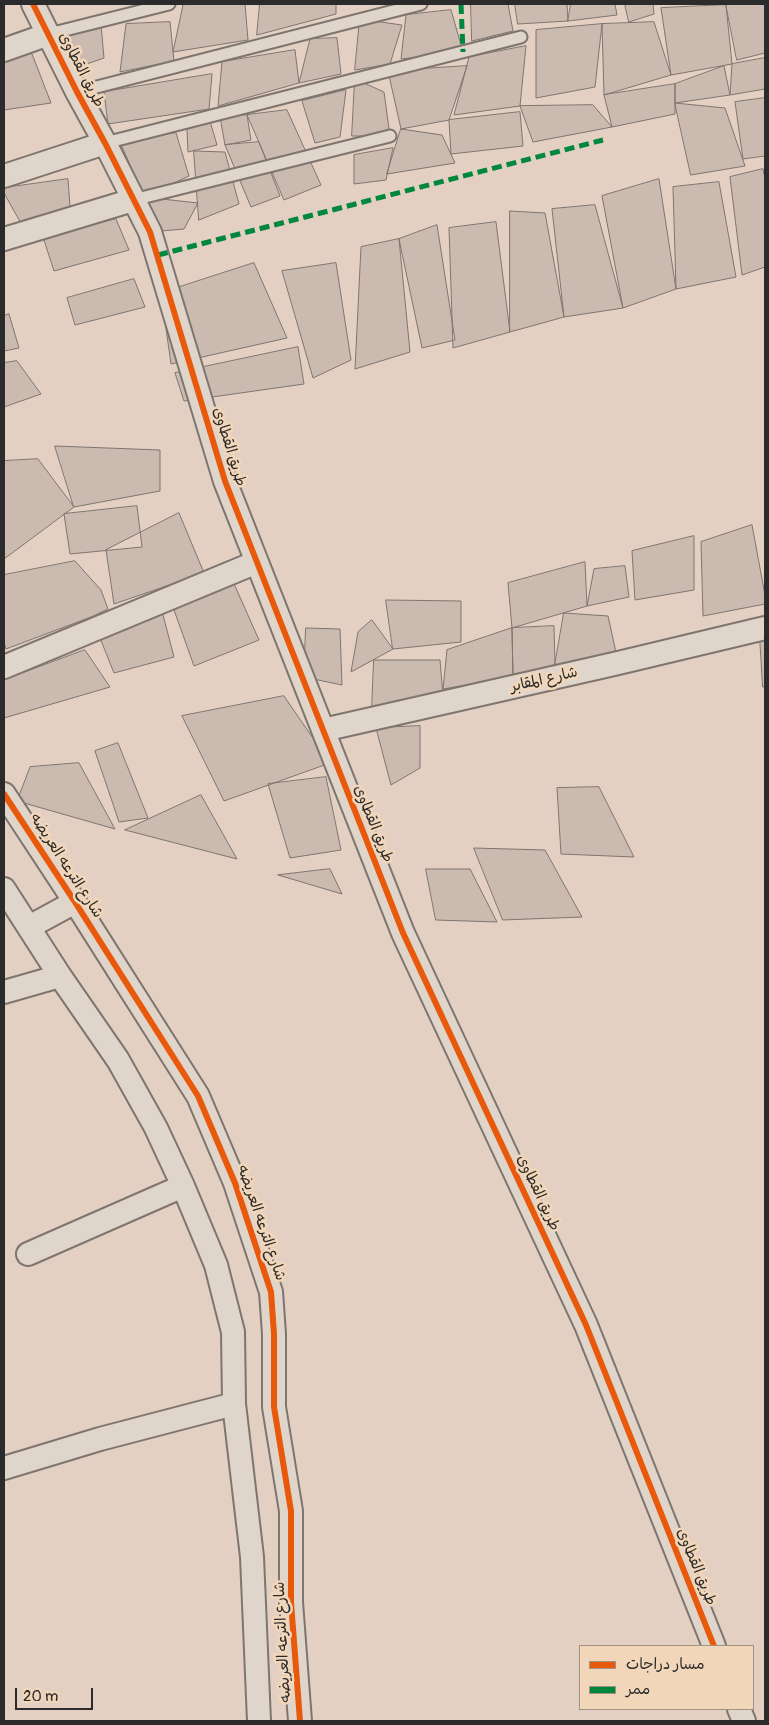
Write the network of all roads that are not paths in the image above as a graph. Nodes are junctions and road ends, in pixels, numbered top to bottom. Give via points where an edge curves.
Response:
1 (34, 4) edge
2 (169, 4) edge
3 (421, 4) edge
4 (48, 34) junction
5 (521, 37) dead end
6 (4, 50) edge
7 (77, 92) junction
8 (390, 136) dead end
9 (105, 143) junction
10 (4, 176) edge
11 (133, 200) junction
12 (4, 239) edge
13 (257, 562) junction
14 (765, 628) edge
15 (4, 667) edge
16 (323, 730) junction
17 (4, 794) edge
18 (4, 889) edge
19 (75, 902) junction
20 (29, 927) junction
21 (60, 976) junction
22 (4, 992) edge
23 (183, 1186) junction
24 (28, 1254) dead end
25 (234, 1404) junction
26 (4, 1468) edge
27 (714, 1645) edge
28 (259, 1721) edge
29 (300, 1721) edge

1 - 4 street, طريق القطاوى
2 - 4 lane
3 - 7 lane
4 - 6 street
4 - 7 street, طريق القطاوى
5 - 9 lane
7 - 9 street, طريق القطاوى
8 - 11 lane
9 - 10 street
9 - 11 street, طريق القطاوى
11 - 12 street
11 - 13 street, طريق القطاوى via 158,255 225,481
13 - 15 street
13 - 16 street, طريق القطاوى
14 - 16 street, شارع المقابر
16 - 27 street, طريق القطاوى via 403,933 586,1325
17 - 19 street, شارع الترعه العريضه
18 - 20 street, شارع الترعه العريضه
19 - 20 street
19 - 29 street, شارع الترعه العريضه via 198,1096 235,1184 271,1292 274,1406 291,1511 291,1602
20 - 21 street, شارع الترعه العريضه
21 - 22 street
21 - 23 street, شارع الترعه العريضه via 118,1060 156,1128
23 - 24 street
23 - 25 street, شارع الترعه العريضه via 216,1265 233,1332
25 - 26 street
25 - 28 street, شارع الترعه العريضه via 252,1557

